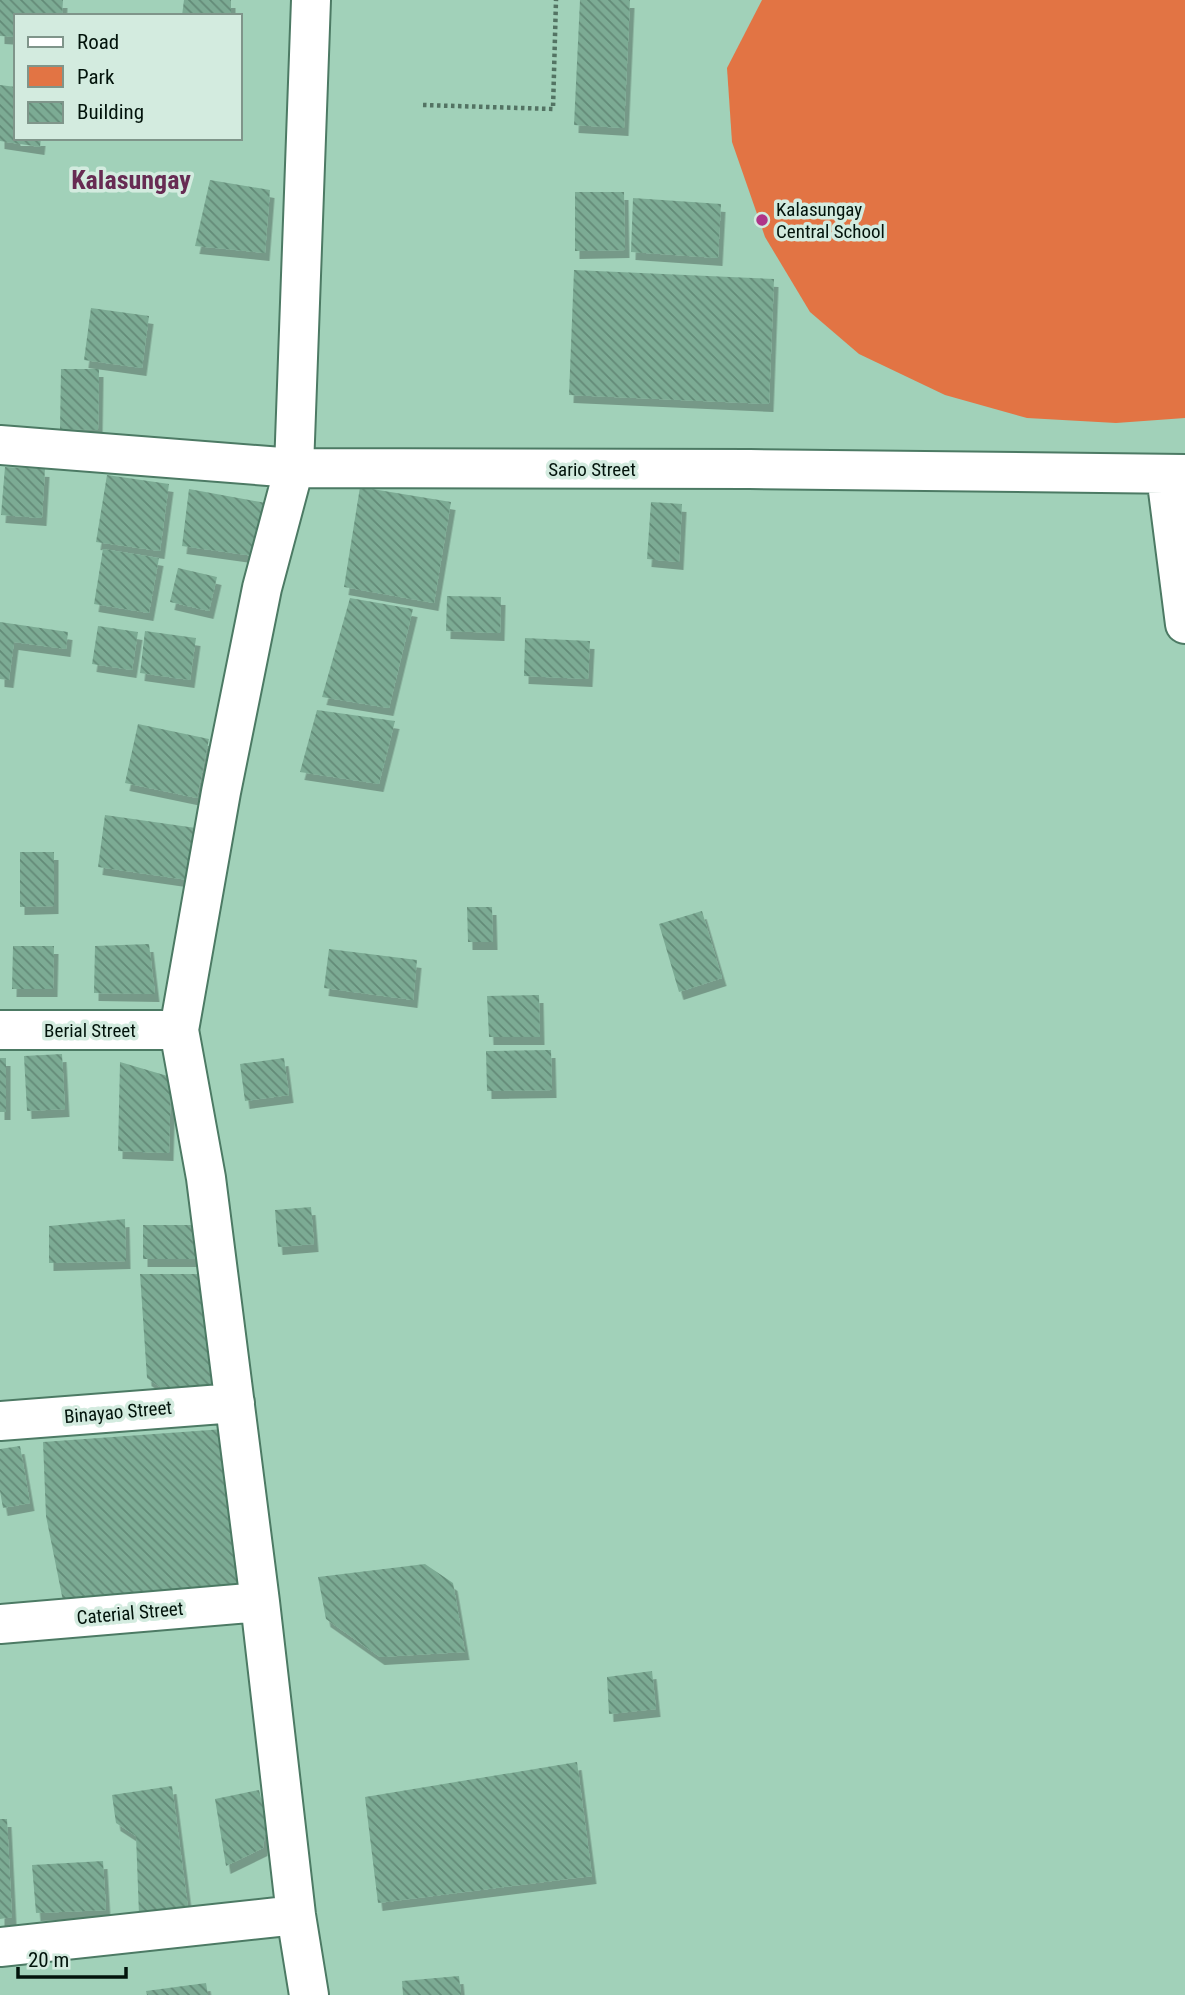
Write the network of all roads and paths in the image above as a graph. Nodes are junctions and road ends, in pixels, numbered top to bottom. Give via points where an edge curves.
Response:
1 (311, 0) edge
2 (556, 0) edge
3 (423, 105) dead end
4 (0, 445) edge
5 (294, 468) junction
6 (1176, 475) edge
7 (1185, 624) edge
8 (0, 1030) edge
9 (179, 1030) junction
10 (235, 1403) junction
11 (0, 1421) edge
12 (260, 1602) junction
13 (0, 1624) edge
14 (296, 1915) junction
15 (0, 1948) edge
16 (309, 1995) edge

1 - 5 street
2 - 3 path via 554,109
4 - 5 street, Sario Street
5 - 6 street, Sario Street
5 - 9 street via 259,600
6 - 7 street
8 - 9 street, Berial Street
9 - 10 street via 206,1178
10 - 11 street, Binayao Street
10 - 12 street
12 - 13 street, Caterial Street
12 - 14 street
14 - 15 street
14 - 16 street

